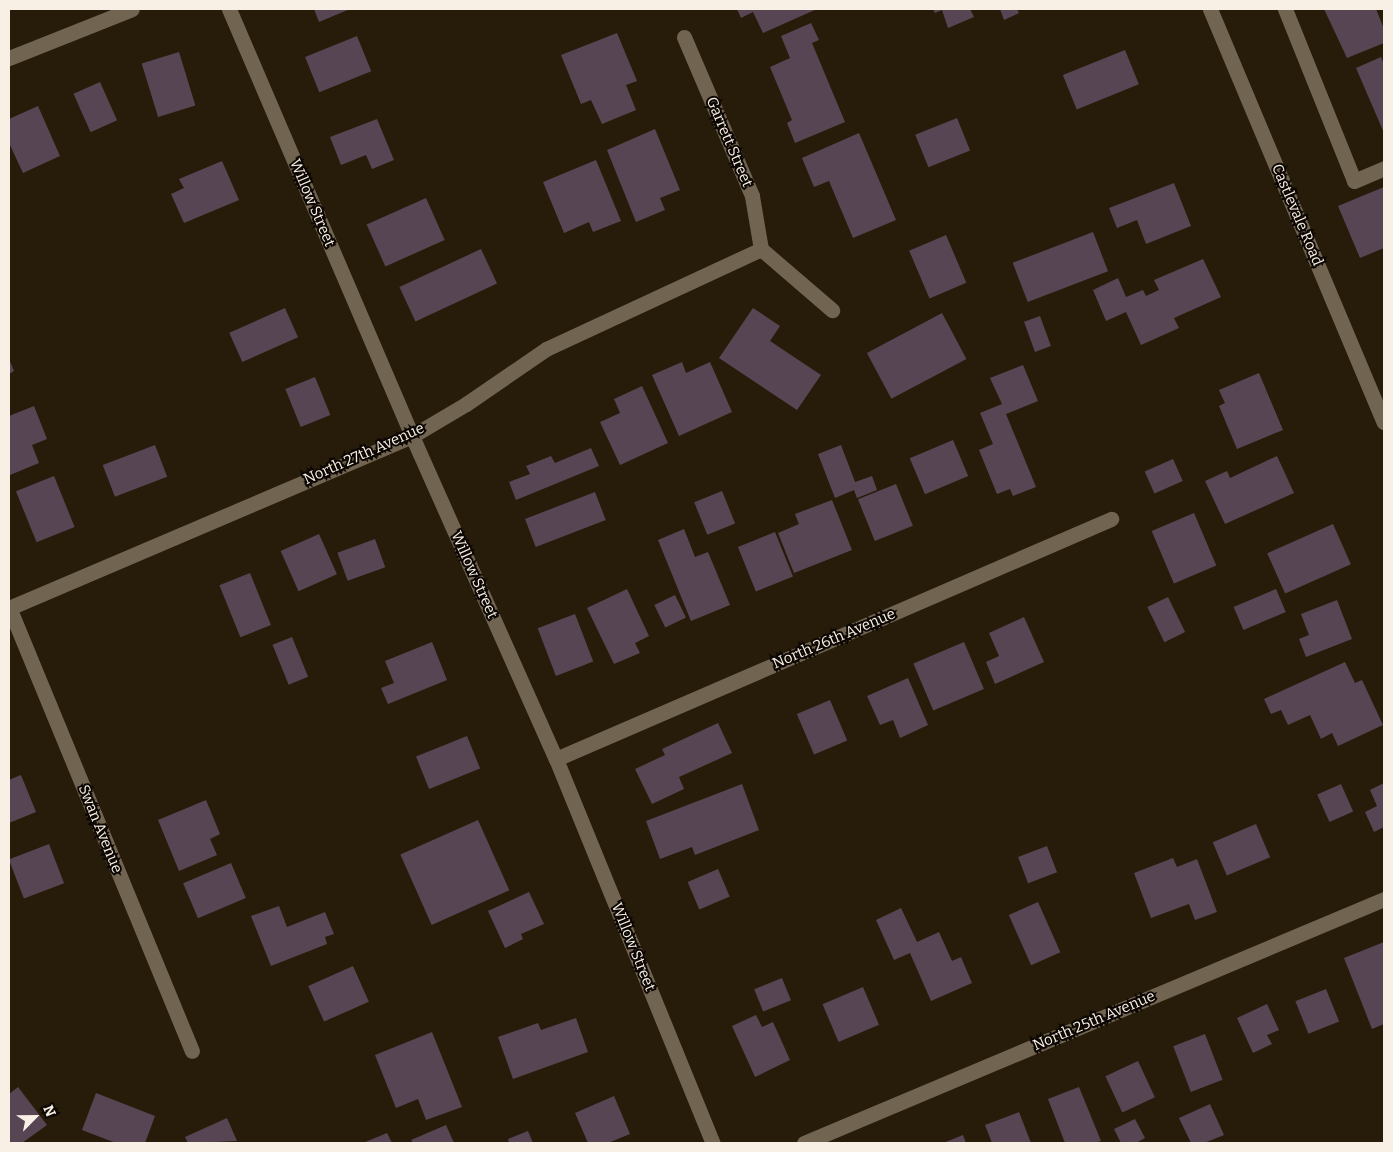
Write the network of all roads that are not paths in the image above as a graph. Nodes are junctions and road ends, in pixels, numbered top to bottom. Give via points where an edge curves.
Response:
1 (132, 9) edge
2 (229, 9) edge
3 (1210, 9) edge
4 (1285, 9) edge
5 (684, 38) dead end
6 (9, 58) edge
7 (1384, 168) edge
8 (761, 250) junction
9 (832, 310) dead end
10 (1381, 405) edge
11 (1384, 422) edge
12 (412, 436) junction
13 (1111, 519) dead end
14 (9, 607) edge
15 (556, 759) junction
16 (1384, 899) edge
17 (192, 1050) dead end
18 (713, 1143) edge
19 (804, 1143) edge

1 - 6 street
2 - 12 street, Willow Street
3 - 10 street, Castlevale Road
4 - 7 street via 1354,181
5 - 8 street, Garrett Street via 752,196
8 - 9 street
8 - 12 street, North 27th Avenue via 546,349 466,404
10 - 11 street, Castlevale Road
12 - 14 street, North 27th Avenue
12 - 15 street, Willow Street
13 - 15 street, North 26th Avenue
14 - 17 street, Swan Avenue
15 - 18 street, Willow Street
16 - 19 street, North 25th Avenue

